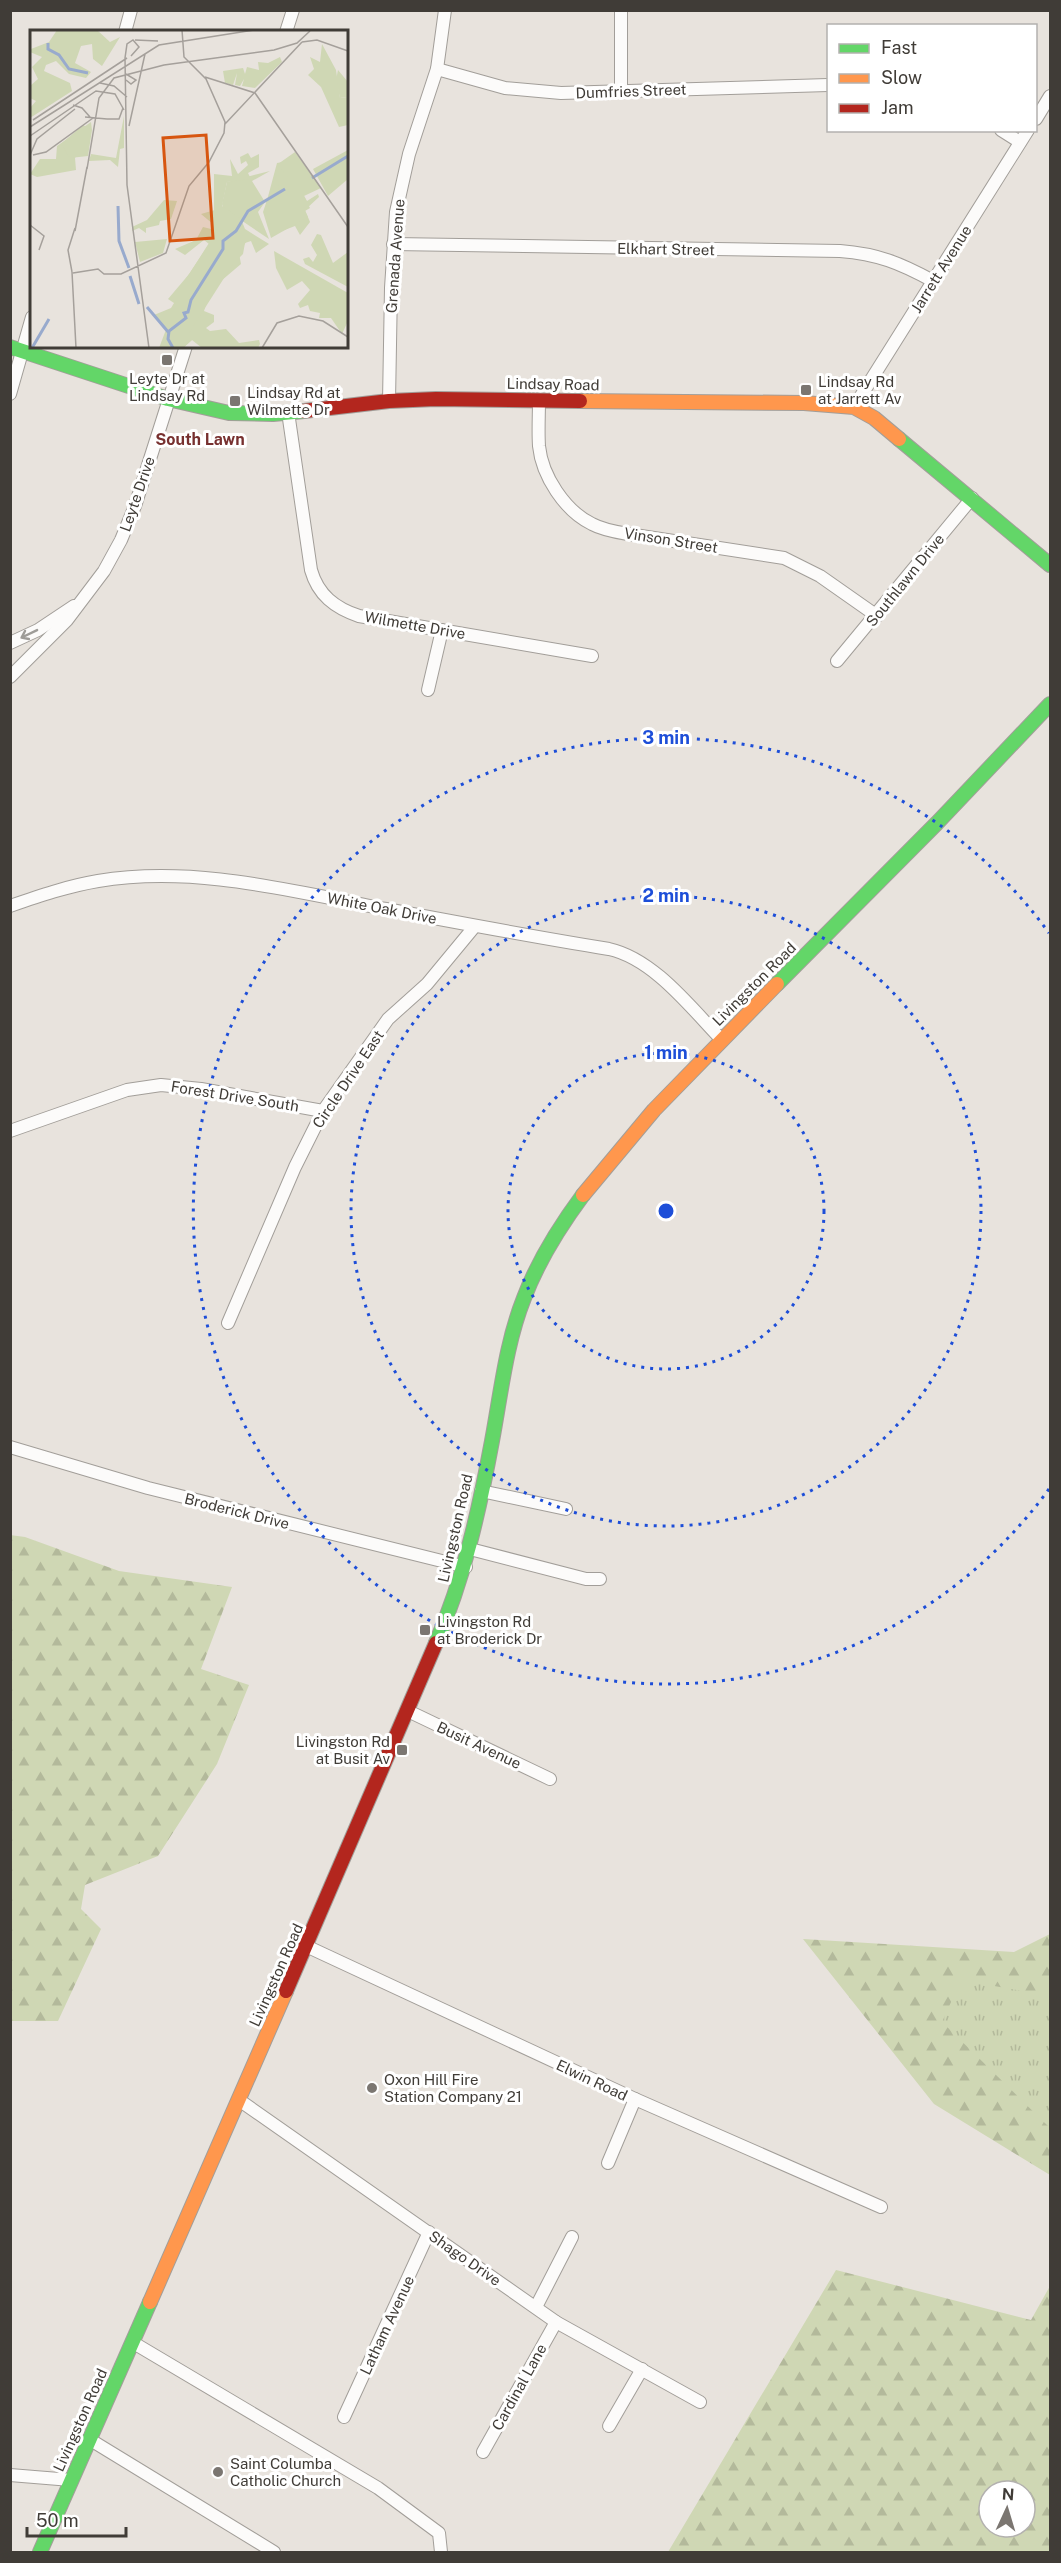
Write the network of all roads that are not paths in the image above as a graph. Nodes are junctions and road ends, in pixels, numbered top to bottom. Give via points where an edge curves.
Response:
1 (131, 10) edge
2 (292, 10) edge
3 (445, 10) edge
4 (621, 10) edge
5 (125, 30) edge
6 (287, 30) edge
7 (437, 69) junction
8 (827, 85) edge
9 (621, 91) junction
10 (1050, 96) edge
11 (1037, 116) edge
12 (1004, 132) edge
13 (1027, 132) edge
14 (1020, 142) junction
15 (393, 244) junction
16 (933, 281) junction
17 (30, 321) edge
18 (185, 348) edge
19 (16, 349) edge
20 (10, 394) edge
21 (168, 399) junction
22 (389, 400) junction
23 (539, 400) junction
24 (854, 407) junction
25 (288, 412) junction
26 (972, 498) junction
27 (1050, 565) edge
28 (82, 600) junction
29 (877, 615) junction
30 (442, 630) junction
31 (10, 644) edge
32 (592, 656) dead end
33 (837, 661) dead end
34 (10, 677) edge
35 (428, 690) dead end
36 (1050, 704) edge
37 (10, 906) edge
38 (475, 926) junction
39 (722, 1040) junction
40 (322, 1111) junction
41 (10, 1131) edge
42 (228, 1323) dead end
43 (10, 1447) edge
44 (481, 1491) junction
45 (566, 1509) dead end
46 (470, 1549) junction
47 (466, 1567) junction
48 (600, 1579) dead end
49 (408, 1711) junction
50 (550, 1779) dead end
51 (306, 1947) junction
52 (635, 2099) junction
53 (239, 2100) junction
54 (608, 2163) dead end
55 (881, 2207) dead end
56 (429, 2232) junction
57 (572, 2237) dead end
58 (536, 2307) junction
59 (556, 2322) junction
60 (132, 2342) junction
61 (642, 2369) junction
62 (700, 2402) dead end
63 (344, 2418) dead end
64 (609, 2426) dead end
65 (89, 2439) junction
66 (483, 2452) dead end
67 (10, 2475) edge
68 (71, 2480) junction
69 (40, 2553) edge
70 (274, 2553) edge
71 (441, 2553) edge

1 - 5 street
2 - 6 street
3 - 7 street, Grenada Avenue
4 - 9 street
7 - 9 street, Dumfries Street via 505,88 561,93
7 - 15 street, Grenada Avenue via 400,188
8 - 9 street, Dumfries Street
10 - 11 street
12 - 14 street
13 - 14 street, Jarrett Avenue
14 - 16 street, Jarrett Avenue
15 - 16 street, Elkhart Street via 840,251 890,259
15 - 22 street, Grenada Avenue
16 - 24 street, Jarrett Avenue
17 - 19 street
18 - 21 street, Leyte Drive
19 - 20 street
19 - 21 main road, Lindsay Road
21 - 25 main road, Lindsay Road via 235,414
21 - 28 street, Leyte Drive via 128,524 104,571
22 - 23 main road, Lindsay Road
22 - 25 main road, Lindsay Road
23 - 24 main road, Lindsay Road
23 - 29 street, Vinson Street via 539,446 544,465 558,492 583,519 603,529 628,534 784,558 820,576
24 - 26 main road, Lindsay Road via 874,418
25 - 30 street, Wilmette Drive via 308,560 320,591 331,603 359,616
26 - 27 main road, Lindsay Road
26 - 29 street, Southlawn Drive
28 -> 31 street, Leyte Drive
28 - 34 street, Leyte Drive via 57,632
29 - 33 street, Southlawn Drive
30 - 32 street, Wilmette Drive
30 - 35 street
36 - 39 main road, Livingston Road
37 - 38 street, White Oak Drive via 96,881 193,876 268,886
38 - 39 street, White Oak Drive via 631,955
38 - 40 street, Circle Drive East via 427,984 388,1019
39 - 44 main road, Livingston Road via 594,1177 540,1261 523,1300 505,1370
40 - 41 street, Forest Drive South via 161,1085 128,1090
40 - 42 street, Circle Drive East
43 - 47 street, Broderick Drive via 148,1488
44 - 45 street
44 - 46 main road, Livingston Road
46 - 47 main road, Livingston Road
46 - 48 street via 586,1579
47 - 49 main road, Livingston Road
49 - 50 street, Busit Avenue
49 - 51 main road, Livingston Road
51 - 52 street, Elwin Road
51 - 53 main road, Livingston Road
52 - 54 street
52 - 55 street, Elwin Road
53 - 56 street, Shago Drive
53 - 60 main road, Livingston Road
56 - 58 street, Shago Drive
56 - 63 street, Latham Avenue
57 - 58 street
58 - 59 street, Shago Drive
59 - 61 street, Shago Drive
59 - 66 street, Cardinal Lane
60 - 65 main road, Livingston Road
60 - 71 street via 378,2488 439,2533
61 - 62 street, Shago Drive
61 - 64 street
65 - 68 main road, Livingston Road
65 - 70 street
67 - 68 street
68 - 69 main road, Livingston Road

